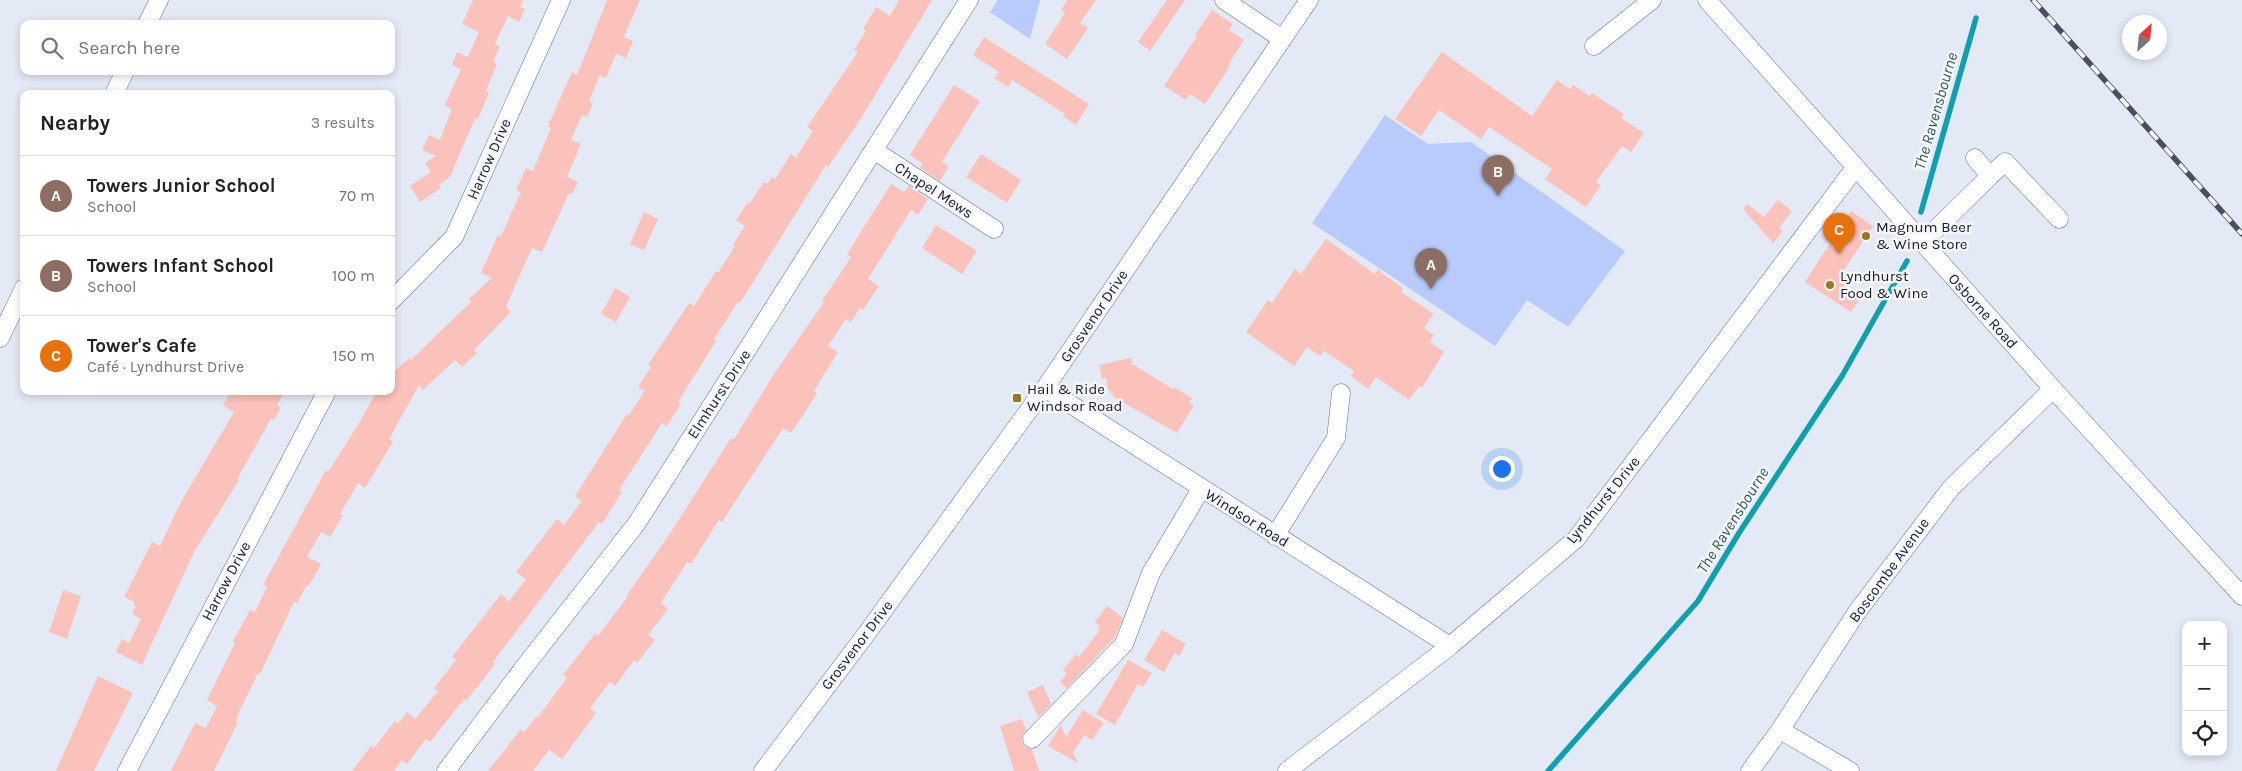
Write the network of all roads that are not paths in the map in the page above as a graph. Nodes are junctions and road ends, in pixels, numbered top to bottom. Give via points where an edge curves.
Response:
1 (159, 0) edge
2 (561, 0) edge
3 (969, 0) edge
4 (1224, 0) edge
5 (1309, 0) edge
6 (1652, 0) edge
7 (1707, 0) edge
8 (149, 20) edge
9 (1282, 39) junction
10 (1594, 46) dead end
11 (123, 75) edge
12 (116, 90) edge
13 (874, 151) junction
14 (1975, 158) dead end
15 (1855, 168) junction
16 (1990, 176) junction
17 (2059, 219) dead end
18 (994, 229) dead end
19 (1922, 243) junction
20 (20, 296) edge
21 (395, 296) edge
22 (0, 338) edge
23 (1045, 388) junction
24 (2054, 389) junction
25 (1341, 393) dead end
26 (325, 395) edge
27 (1201, 489) junction
28 (1274, 536) junction
29 (2242, 596) edge
30 (1450, 646) junction
31 (1780, 730) junction
32 (1032, 739) dead end
33 (126, 771) edge
34 (446, 771) edge
35 (763, 771) edge
36 (1287, 771) edge
37 (1750, 771) edge
38 (1850, 771) edge

1 - 8 street
2 - 21 street, Harrow Drive via 454,237
3 - 13 street, Elmhurst Drive
4 - 9 street
5 - 9 street, Grosvenor Drive
6 - 10 street
7 - 15 street, Osborne Road
9 - 23 street, Grosvenor Drive
11 - 12 street
13 - 18 street, Chapel Mews
13 - 34 street, Elmhurst Drive via 637,523
14 - 16 street
15 - 19 street, Osborne Road
15 - 30 street, Lyndhurst Drive via 1576,539
16 - 17 street via 2005,162
16 - 19 street
19 - 24 street, Osborne Road
20 - 22 street
23 - 27 street, Windsor Road
23 - 35 street, Grosvenor Drive
24 - 29 street, Osborne Road
24 - 31 street, Boscombe Avenue via 1951,488 1857,612
25 - 28 street via 1336,438
26 - 33 street, Harrow Drive
27 - 28 street, Windsor Road
27 - 32 street via 1151,572 1124,644
28 - 30 street, Windsor Road
30 - 36 street, Lyndhurst Drive
31 - 37 street, Boscombe Avenue
31 - 38 street

